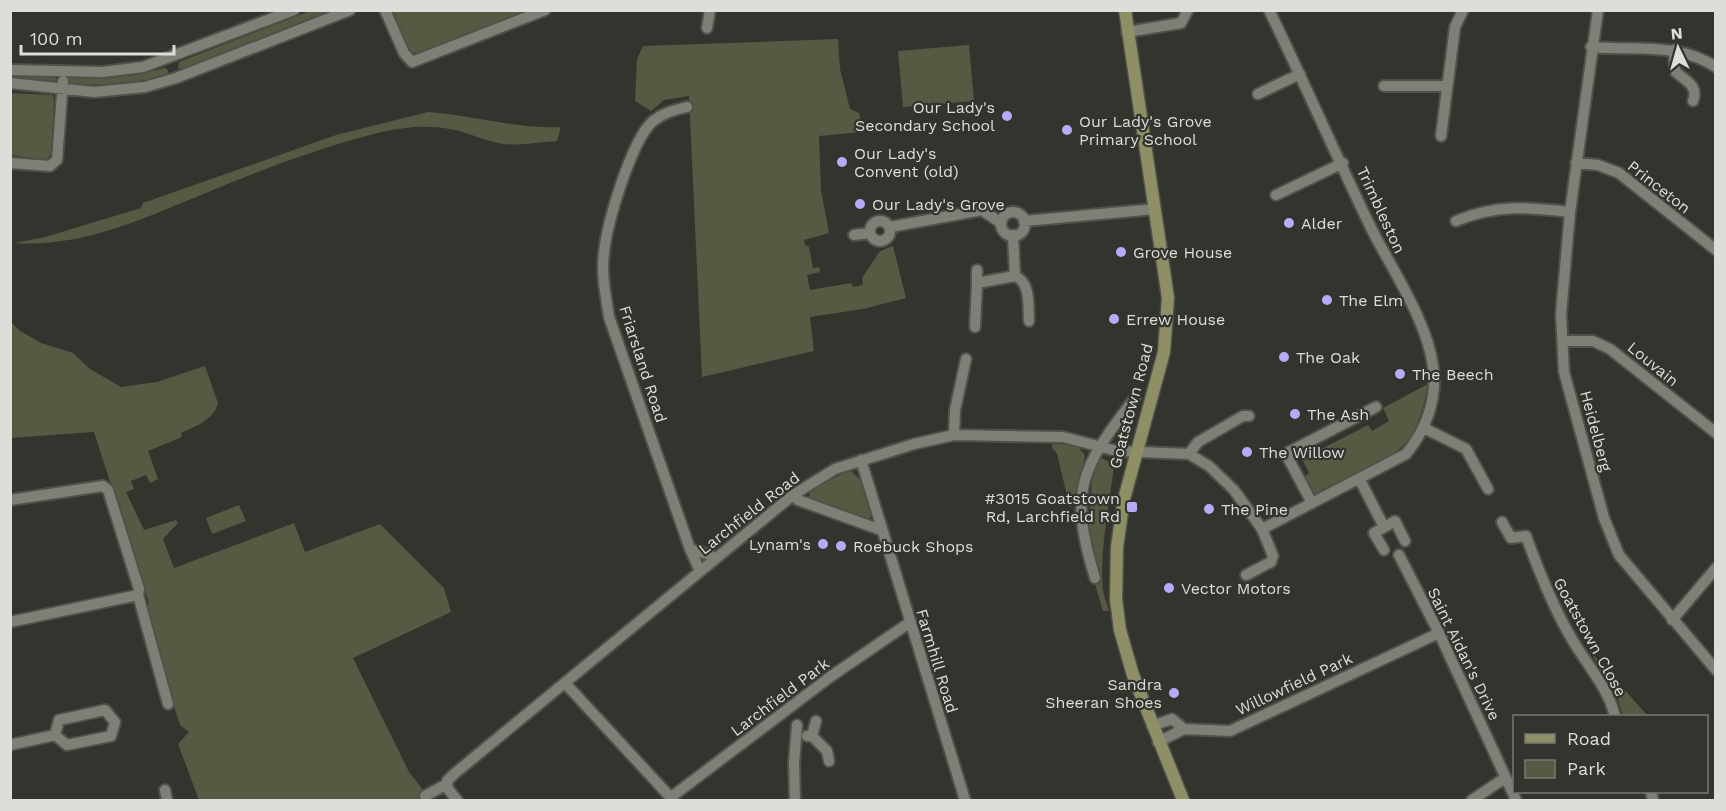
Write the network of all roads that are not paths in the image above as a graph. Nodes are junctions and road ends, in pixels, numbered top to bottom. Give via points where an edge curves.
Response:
1 (294, 10) edge
2 (350, 10) edge
3 (385, 10) edge
4 (546, 10) edge
5 (710, 10) edge
6 (1125, 10) edge
7 (1188, 10) edge
8 (1463, 10) edge
9 (1598, 10) edge
10 (1270, 12) edge
11 (707, 28) dead end
12 (1127, 32) junction
13 (1591, 47) junction
14 (1674, 50) junction
15 (169, 60) junction
16 (1716, 67) edge
17 (10, 70) edge
18 (63, 72) junction
19 (1300, 74) junction
20 (176, 78) junction
21 (10, 83) edge
22 (1384, 86) dead end
23 (1447, 86) junction
24 (63, 87) junction
25 (1258, 94) dead end
26 (1693, 101) dead end
27 (687, 107) dead end
28 (1442, 136) dead end
29 (10, 163) edge
30 (1343, 163) junction
31 (1576, 163) junction
32 (1276, 195) dead end
33 (1155, 209) junction
34 (1570, 212) junction
35 (1024, 221) junction
36 (1456, 221) dead end
37 (1001, 223) junction
38 (854, 235) dead end
39 (1013, 235) junction
40 (1716, 250) edge
41 (977, 270) dead end
42 (1016, 276) junction
43 (977, 283) junction
44 (1029, 321) dead end
45 (975, 327) dead end
46 (1563, 341) junction
47 (966, 358) dead end
48 (1135, 398) dead end
49 (1376, 407) dead end
50 (1249, 416) dead end
51 (1424, 428) junction
52 (1716, 433) edge
53 (954, 435) junction
54 (1099, 445) junction
55 (1136, 450) junction
56 (1189, 454) junction
57 (861, 460) junction
58 (1360, 480) junction
59 (1488, 489) dead end
60 (793, 495) junction
61 (10, 500) edge
62 (1312, 503) junction
63 (1502, 522) dead end
64 (1384, 527) junction
65 (1262, 529) junction
66 (881, 530) junction
67 (1405, 541) dead end
68 (690, 549) junction
69 (1384, 550) dead end
70 (1399, 555) dead end
71 (714, 560) junction
72 (1716, 568) edge
73 (700, 571) junction
74 (1246, 575) dead end
75 (1095, 578) dead end
76 (138, 595) junction
77 (1672, 620) junction
78 (10, 622) edge
79 (909, 623) junction
80 (1439, 633) junction
81 (1716, 670) edge
82 (565, 683) junction
83 (168, 704) dead end
84 (1615, 715) edge
85 (816, 721) dead end
86 (1152, 726) junction
87 (1184, 729) junction
88 (55, 735) junction
89 (812, 736) junction
90 (1158, 742) junction
91 (10, 745) edge
92 (829, 761) dead end
93 (1505, 778) junction
94 (447, 783) junction
95 (425, 796) dead end
96 (672, 799) edge
97 (457, 801) edge
98 (795, 801) edge
99 (965, 801) edge
100 (1183, 801) edge
101 (1472, 801) edge
102 (1516, 801) edge

1 - 15 street
2 - 20 street
3 - 4 street via 412,62
5 - 11 street
6 - 12 main road, Goatstown Road
7 - 12 street via 1181,23
8 - 23 street via 1455,27
9 - 13 street, Heidelberg
10 - 19 street, Trimbleston
12 - 33 main road, Goatstown Road
13 - 14 street
13 - 31 street, Heidelberg
14 - 16 street via 1702,58
14 - 26 street via 1675,71 1693,86
15 - 18 street via 121,71
15 - 20 street
17 - 18 street
18 - 24 street
19 - 25 street
19 - 30 street, Trimbleston
20 - 24 street via 118,91
21 - 24 street
22 - 23 street
23 - 28 street
24 - 29 street via 54,165
27 - 68 street, Friarsland Road via 663,114 642,134 603,253 603,282 609,317
30 - 32 street
30 - 51 street, Trimbleston via 1427,338 1434,368
31 - 34 street, Heidelberg
31 - 40 street, Princeton via 1598,165 1619,173
33 - 35 street
33 - 55 main road, Goatstown Road via 1168,298 1168,332 1154,397
34 - 36 street via 1520,206 1479,212
34 - 46 street, Heidelberg via 1561,314
35 - 37 street via 1013,212 1004,216
35 - 39 street via 1022,231
37 - 38 street via 982,210 890,227 885,222 876,222 870,233
37 - 39 street via 1003,231
39 - 42 street
41 - 43 street
42 - 43 street
42 - 44 street via 1025,282
43 - 45 street
46 - 52 street, Louvain via 1593,341 1610,349
46 - 77 street, Heidelberg via 1564,372 1604,518 1619,555
47 - 53 street
48 - 54 street
49 - 62 street via 1289,452 1287,456
50 - 56 street via 1242,416 1198,442
51 - 58 street, Trimbleston via 1406,454
51 - 59 street via 1466,449
53 - 54 street, Larchfield Road via 1063,437
53 - 57 street, Larchfield Road
54 - 55 street, Larchfield Road via 1117,451
54 - 75 street via 1088,468 1081,508 1084,543
55 - 56 street
55 - 86 main road, Goatstown Road via 1120,522 1116,598 1122,642
56 - 65 street via 1209,466 1234,490
57 - 60 street, Larchfield Road via 835,469
57 - 66 street, Farmhill Road
58 - 62 street, Trimbleston
58 - 64 street
60 - 66 street
60 - 71 street, Larchfield Road
61 - 76 street via 103,486 108,490
62 - 65 street, Trimbleston
63 - 84 street, Goatstown Close via 1511,538 1526,536 1543,583 1572,639 1611,700
64 - 67 street via 1395,521
64 - 69 street via 1374,533
65 - 74 street via 1273,556 1271,562
66 - 79 street, Farmhill Road
68 - 71 street
68 - 73 street, Friarsland Road
70 - 80 street, Saint Aidan's Drive
71 - 73 street, Larchfield Road
72 - 77 street
73 - 82 street, Larchfield Road
76 - 78 street
76 - 83 street
77 - 81 street, Heidelberg
79 - 96 street, Larchfield Park via 830,677
79 - 99 street, Farmhill Road
80 - 87 street, Willowfield Park via 1230,731
80 - 93 street, Saint Aidan's Drive
82 - 94 street, Larchfield Road
82 - 96 street
85 - 89 street
86 - 87 street via 1172,719
86 - 90 main road, Goatstown Road
87 - 90 street, Willowfield Park
88 - 88 street via 59,720 105,710 115,722 111,736 67,745
88 - 91 street
89 - 92 street via 827,751
89 - 98 street via 797,731
90 - 100 main road, Goatstown Road
93 - 101 street
93 - 102 street, Saint Aidan's Drive
94 - 95 street, Larchfield Road
94 - 97 street

